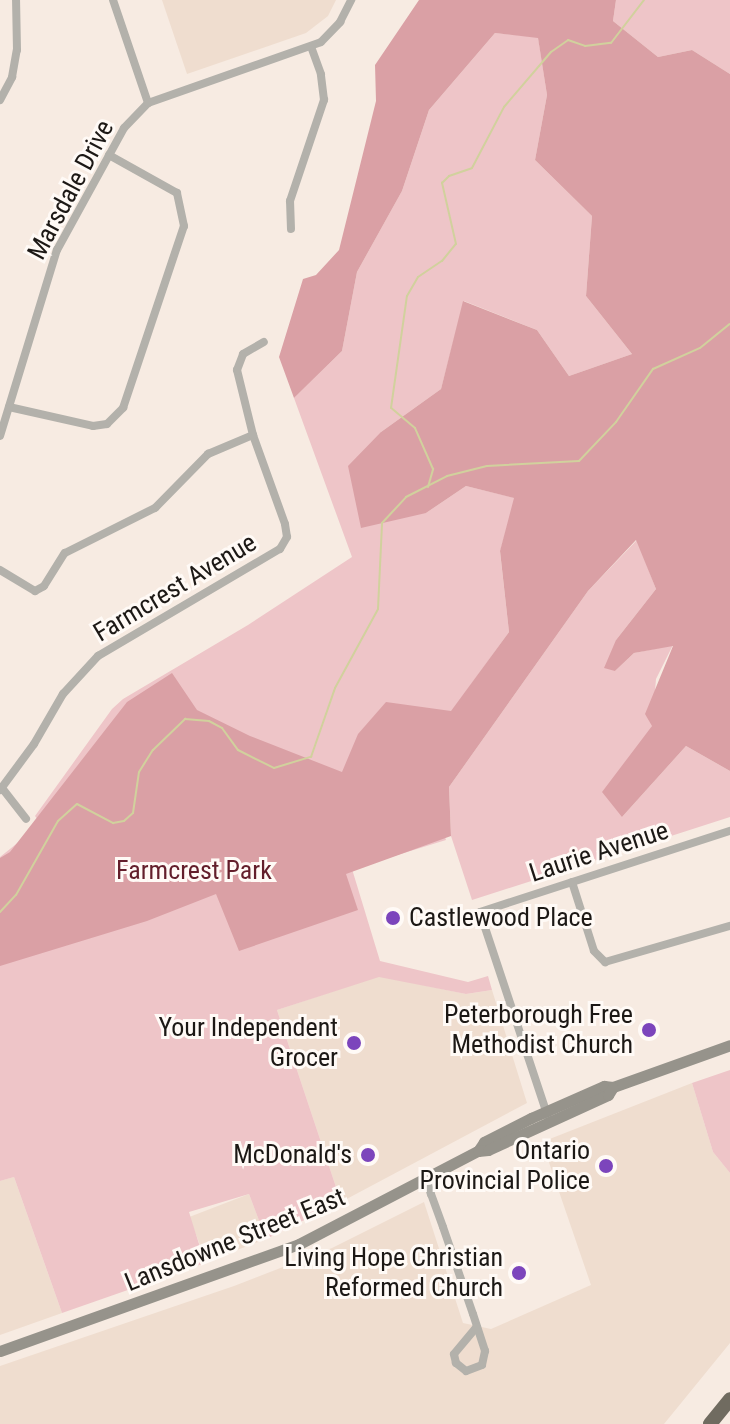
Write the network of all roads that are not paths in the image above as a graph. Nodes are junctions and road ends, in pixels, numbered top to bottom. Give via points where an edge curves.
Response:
1 (16, 0) edge
2 (113, 0) edge
3 (351, 0) edge
4 (311, 47) junction
5 (0, 100) edge
6 (148, 103) junction
7 (109, 155) junction
8 (291, 229) dead end
9 (264, 342) dead end
10 (9, 407) junction
11 (253, 435) junction
12 (0, 436) edge
13 (0, 570) edge
14 (1, 789) edge
15 (26, 819) dead end
16 (730, 831) edge
17 (572, 882) junction
18 (730, 926) edge
19 (730, 1045) edge
20 (548, 1116) junction
21 (426, 1177) junction
22 (477, 1327) junction
23 (0, 1351) edge
24 (730, 1399) edge
25 (710, 1424) edge

1 - 5 street via 17,50
2 - 6 street
3 - 4 street, Marsdale Drive via 328,37
4 - 6 street, Marsdale Drive
4 - 8 street via 324,100 290,201
6 - 7 street, Marsdale Drive via 124,128
7 - 10 street, Marsdale Drive via 57,250
7 - 10 street via 177,193 184,226 123,408 107,424 93,426
9 - 11 street via 243,354 237,370
10 - 12 street, Marsdale Drive
11 - 13 street via 208,454 155,508 65,553 35,591
11 - 14 street, Farmcrest Avenue via 287,537 280,549 98,656 63,694
14 - 15 street
16 - 17 street, Laurie Avenue
17 - 18 street via 594,951 605,962
17 - 20 street, Laurie Avenue via 480,912
19 - 20 main road, Lansdowne Street East
20 - 21 main road, Lansdowne Street East
21 - 22 street
21 - 23 main road, Lansdowne Street East via 299,1244
22 - 22 street via 454,1354 466,1371 485,1360
24 - 25 highway

